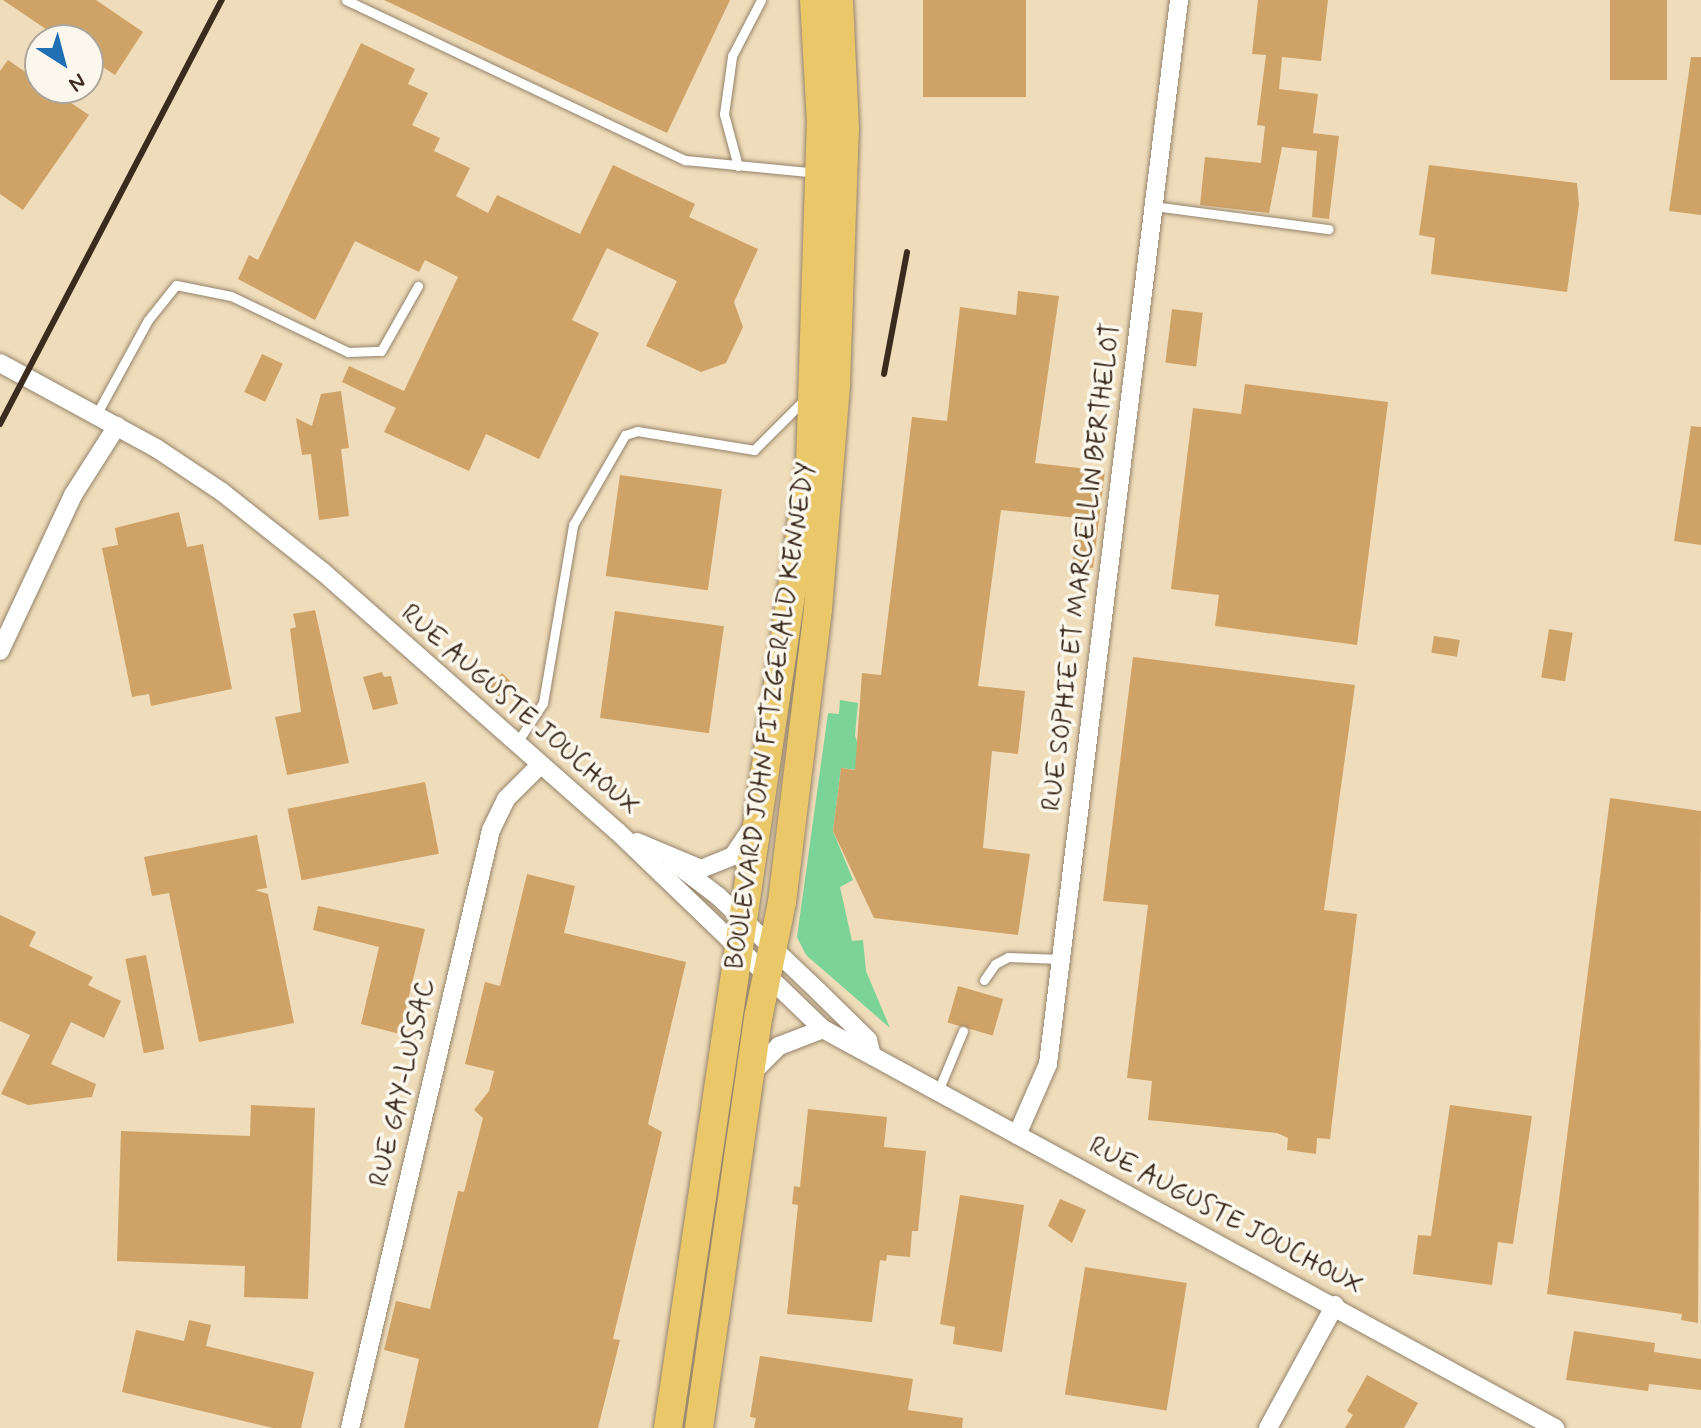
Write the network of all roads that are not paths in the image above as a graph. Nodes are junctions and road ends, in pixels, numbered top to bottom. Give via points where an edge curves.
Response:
1 (346, 0) edge
2 (761, 0) edge
3 (814, 0) edge
4 (839, 0) edge
5 (1179, 0) edge
6 (738, 166) junction
7 (820, 173) junction
8 (1153, 206) junction
9 (1328, 229) dead end
10 (418, 286) dead end
11 (0, 363) edge
12 (815, 388) junction
13 (96, 415) junction
14 (117, 426) junction
15 (0, 651) edge
16 (516, 744) junction
17 (540, 765) junction
18 (762, 811) junction
19 (617, 831) junction
20 (672, 861) junction
21 (742, 920) junction
22 (736, 951) junction
23 (1060, 959) junction
24 (770, 965) junction
25 (984, 980) dead end
26 (823, 1029) junction
27 (963, 1031) dead end
28 (871, 1052) junction
29 (751, 1074) junction
30 (938, 1091) junction
31 (1017, 1135) junction
32 (1335, 1305) junction
33 (350, 1428) edge
34 (668, 1428) edge
35 (699, 1428) edge
36 (1268, 1428) edge
37 (1555, 1428) edge

1 - 6 lane via 685,160
2 - 6 lane via 732,56 724,114
3 - 7 main road, BOULEVARD JOHN FITZGERALD KENNEDY
4 - 24 main road, BOULEVARD JOHN FITZGERALD KENNEDY via 845,129 836,383 818,609
5 - 8 street, RUE SOPHIE ET MARCELLIN BERTHELOT
6 - 7 lane
7 - 12 main road, BOULEVARD JOHN FITZGERALD KENNEDY
8 - 9 lane
8 - 23 street, RUE SOPHIE ET MARCELLIN BERTHELOT
10 - 13 lane via 381,351 348,352 231,296 176,285 148,320
11 - 13 street, RUE AUGUSTE JOUCHOUX
12 - 16 lane via 754,450 637,431 625,435 573,525 543,703
12 - 18 main road, BOULEVARD JOHN FITZGERALD KENNEDY via 797,567
13 - 14 street, RUE AUGUSTE JOUCHOUX
14 - 15 street via 73,495
14 - 16 street, RUE AUGUSTE JOUCHOUX via 222,492 323,572
16 - 17 street, RUE AUGUSTE JOUCHOUX
17 - 19 street, RUE AUGUSTE JOUCHOUX
17 - 33 street, RUE GAY-LUSSAC via 506,799 491,830
18 - 20 street via 725,862 701,869
18 - 21 main road, BOULEVARD JOHN FITZGERALD KENNEDY
19 - 20 street
19 - 22 street, RUE AUGUSTE JOUCHOUX
20 - 21 street, RUE AUGUSTE JOUCHOUX
21 - 22 main road, BOULEVARD JOHN FITZGERALD KENNEDY
21 - 24 street, RUE AUGUSTE JOUCHOUX
22 - 24 street, RUE AUGUSTE JOUCHOUX
22 - 34 main road, BOULEVARD JOHN FITZGERALD KENNEDY
23 - 25 lane via 1008,957
23 - 31 street, RUE SOPHIE ET MARCELLIN BERTHELOT via 1048,1064
24 - 26 street, RUE AUGUSTE JOUCHOUX
24 - 28 street, RUE AUGUSTE JOUCHOUX via 868,1040
24 - 29 main road, BOULEVARD JOHN FITZGERALD KENNEDY
26 - 28 street, RUE AUGUSTE JOUCHOUX
26 - 29 street via 779,1046
27 - 30 lane
28 - 30 street, RUE AUGUSTE JOUCHOUX
29 - 35 main road, BOULEVARD JOHN FITZGERALD KENNEDY
30 - 31 street, RUE AUGUSTE JOUCHOUX
31 - 32 street, RUE AUGUSTE JOUCHOUX
32 - 36 street
32 - 37 street, RUE AUGUSTE JOUCHOUX

